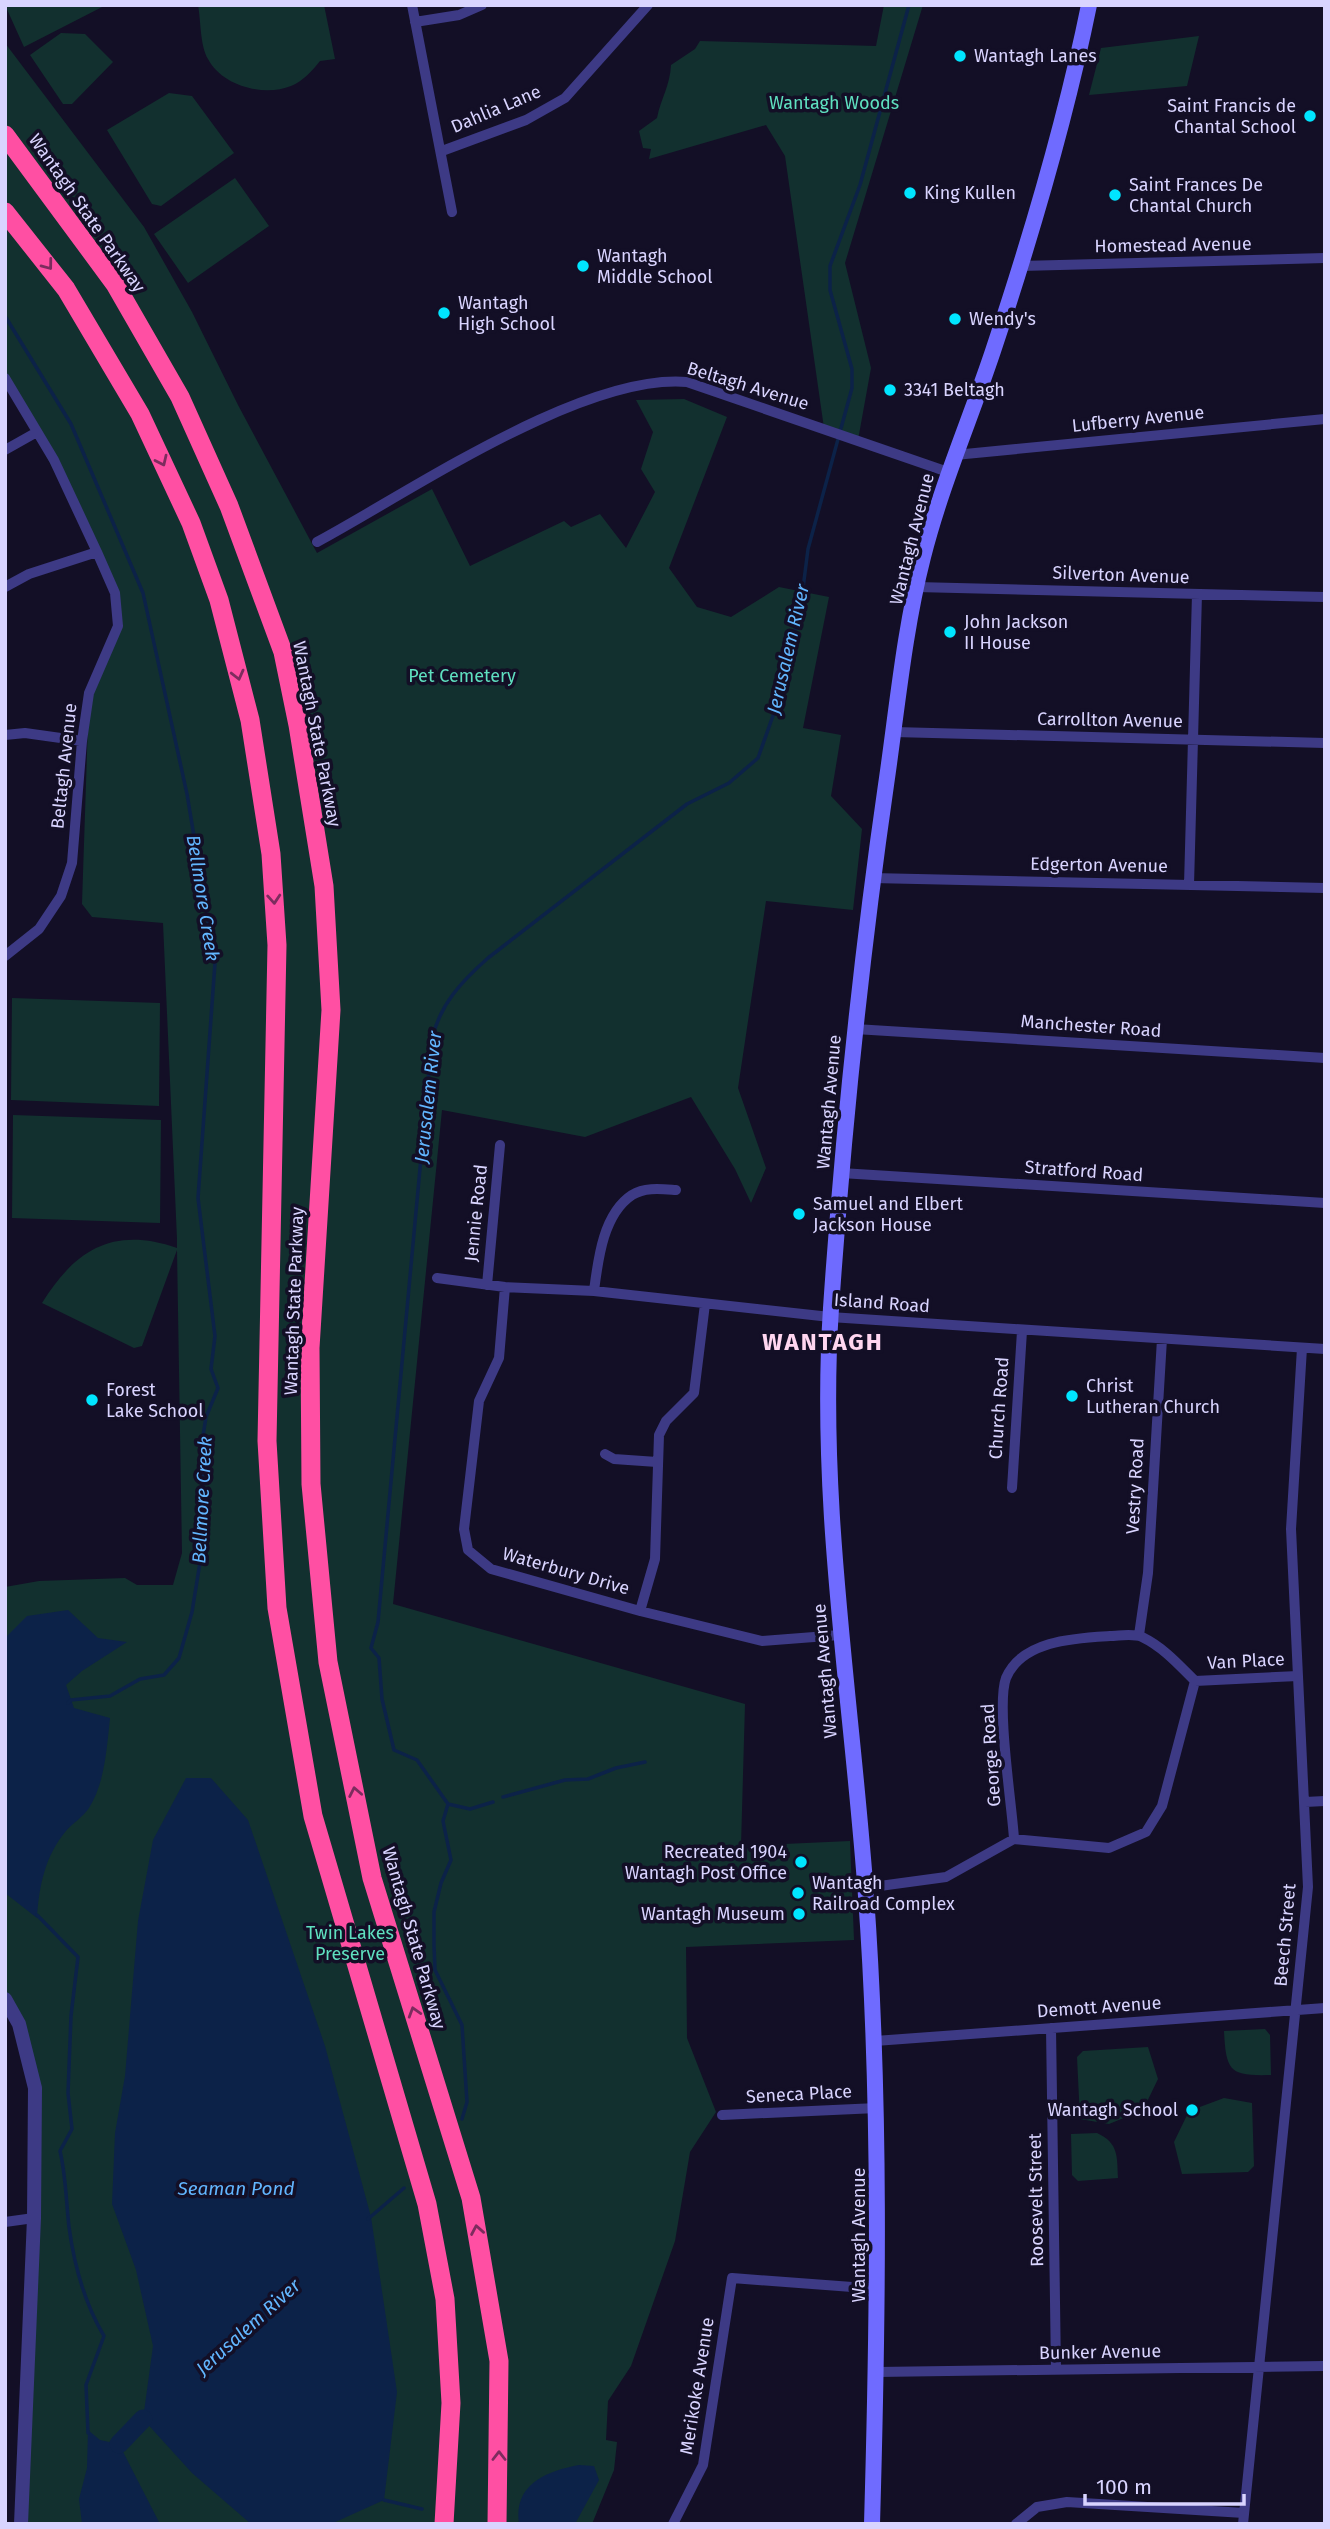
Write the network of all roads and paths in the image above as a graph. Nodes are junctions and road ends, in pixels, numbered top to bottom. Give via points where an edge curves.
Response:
1 (412, 5) edge
2 (482, 5) edge
3 (648, 5) edge
4 (1089, 5) edge
5 (415, 22) junction
6 (5, 135) edge
7 (442, 151) junction
8 (5, 212) edge
9 (452, 212) dead end
10 (1325, 258) edge
11 (1021, 266) junction
12 (5, 378) edge
13 (1325, 419) edge
14 (37, 432) junction
15 (5, 450) edge
16 (955, 455) junction
17 (947, 472) junction
18 (317, 542) dead end
19 (97, 552) junction
20 (5, 587) edge
21 (916, 587) junction
22 (1197, 594) junction
23 (1325, 597) edge
24 (894, 732) junction
25 (5, 735) edge
26 (1194, 739) junction
27 (82, 741) junction
28 (1325, 743) edge
29 (873, 878) junction
30 (1189, 885) junction
31 (1325, 888) edge
32 (5, 956) edge
33 (855, 1029) junction
34 (1325, 1058) edge
35 (500, 1145) dead end
36 (841, 1173) junction
37 (676, 1190) dead end
38 (1325, 1203) edge
39 (437, 1278) dead end
40 (487, 1285) junction
41 (505, 1287) junction
42 (594, 1291) junction
43 (705, 1304) junction
44 (830, 1317) junction
45 (1022, 1331) junction
46 (1162, 1339) junction
47 (1302, 1348) junction
48 (1325, 1349) edge
49 (605, 1454) dead end
50 (657, 1462) junction
51 (1012, 1488) dead end
52 (640, 1611) junction
53 (841, 1635) junction
54 (1139, 1635) junction
55 (1298, 1676) junction
56 (1195, 1681) junction
57 (1325, 1801) edge
58 (1305, 1802) junction
59 (1014, 1839) junction
60 (865, 1888) junction
61 (5, 1999) edge
62 (1325, 2008) edge
63 (1295, 2010) junction
64 (1051, 2028) junction
65 (875, 2041) junction
66 (877, 2108) junction
67 (722, 2115) dead end
68 (34, 2218) junction
69 (5, 2222) edge
70 (879, 2288) junction
71 (1325, 2366) edge
72 (1258, 2367) junction
73 (1056, 2370) junction
74 (877, 2372) junction
75 (1244, 2519) edge
76 (21, 2524) edge
77 (444, 2524) edge
78 (497, 2524) edge
79 (673, 2524) edge
80 (873, 2524) edge
81 (1016, 2524) edge

1 - 5 street
2 - 5 street via 459,15
3 - 7 street, Dahlia Lane via 565,98 526,120
4 - 11 main road, Wantagh Avenue via 1069,97
5 - 7 street
78 -> 6 highway, Wantagh State Parkway via 499,2361 471,2198 372,1878 328,1662 311,1483 310,1348 331,1010 324,886 285,664 229,506 180,397 115,284
7 - 9 street
8 -> 77 highway, Wantagh State Parkway via 66,289 140,414 191,523 219,600 250,720 271,854 277,945 267,1441 277,1608 313,1816 427,2204 442,2286 451,2403
10 - 11 street, Homestead Avenue
11 - 16 main road, Wantagh Avenue
12 - 14 street, Beltagh Avenue
13 - 16 street, Lufberry Avenue
14 - 15 street
14 - 19 street, Beltagh Avenue
16 - 17 main road, Wantagh Avenue
17 - 18 street, Beltagh Avenue via 687,382 662,380 547,414
17 - 21 main road, Wantagh Avenue
19 - 20 street via 29,574
19 - 27 street, Beltagh Avenue via 115,593 118,626 89,694
21 - 22 street, Silverton Avenue
21 - 24 main road, Wantagh Avenue
22 - 23 street, Silverton Avenue
22 - 26 street
24 - 26 street, Carrollton Avenue
24 - 29 main road, Wantagh Avenue
25 - 27 street via 25,733
26 - 28 street, Carrollton Avenue
26 - 30 street
27 - 32 street, Beltagh Avenue via 72,863 61,896 39,929
29 - 30 street, Edgerton Avenue
29 - 33 main road, Wantagh Avenue
30 - 31 street, Edgerton Avenue
33 - 34 street, Manchester Road
33 - 36 main road, Wantagh Avenue
35 - 40 street, Jennie Road
36 - 38 street, Stratford Road
36 - 44 main road, Wantagh Avenue
37 - 42 street via 649,1189 623,1203 600,1251
39 - 40 street, Island Road
40 - 41 street, Island Road
41 - 42 street, Island Road
41 - 52 street, Waterbury Drive via 499,1358 479,1401 464,1529 468,1550 491,1569
42 - 43 street, Island Road
43 - 44 street, Island Road
43 - 50 street via 698,1383 688,1401 661,1427
44 - 45 street, Island Road
44 - 53 main road, Wantagh Avenue via 829,1441
45 - 46 street, Island Road
45 - 51 street, Church Road
46 - 47 street, Island Road
46 - 54 street, Vestry Road via 1148,1573
47 - 48 street, Island Road
47 - 55 street, Beech Street via 1291,1529
49 - 50 street via 614,1459
50 - 52 street via 655,1559
52 - 53 street, Waterbury Drive via 762,1641
53 - 60 main road, Wantagh Avenue
54 - 56 street via 1168,1654
54 - 59 street, George Road via 1072,1638 1032,1650 1007,1678 1002,1703
55 - 56 street, Van Place
55 - 58 street, Beech Street
56 - 59 street via 1162,1806 1146,1832 1109,1848
57 - 58 street
58 - 63 street, Beech Street via 1308,1887
59 - 60 street via 946,1877
60 - 65 main road, Wantagh Avenue
61 - 68 street via 19,2024 34,2088
62 - 63 street, Demott Avenue
63 - 64 street, Demott Avenue
63 - 72 street, Beech Street
64 - 65 street, Demott Avenue
64 - 73 street, Roosevelt Street
65 - 66 main road, Wantagh Avenue
66 - 67 street, Seneca Place
66 - 70 main road, Wantagh Avenue
68 - 69 street
68 - 76 street
70 - 74 main road, Wantagh Avenue
70 - 79 street, Merikoke Avenue via 732,2278 703,2465
71 - 72 street, Bunker Avenue
72 - 73 street, Bunker Avenue
72 - 75 street, Beech Street
73 - 74 street, Bunker Avenue
74 - 80 main road, Wantagh Avenue
75 - 81 street via 1067,2502 1037,2507

